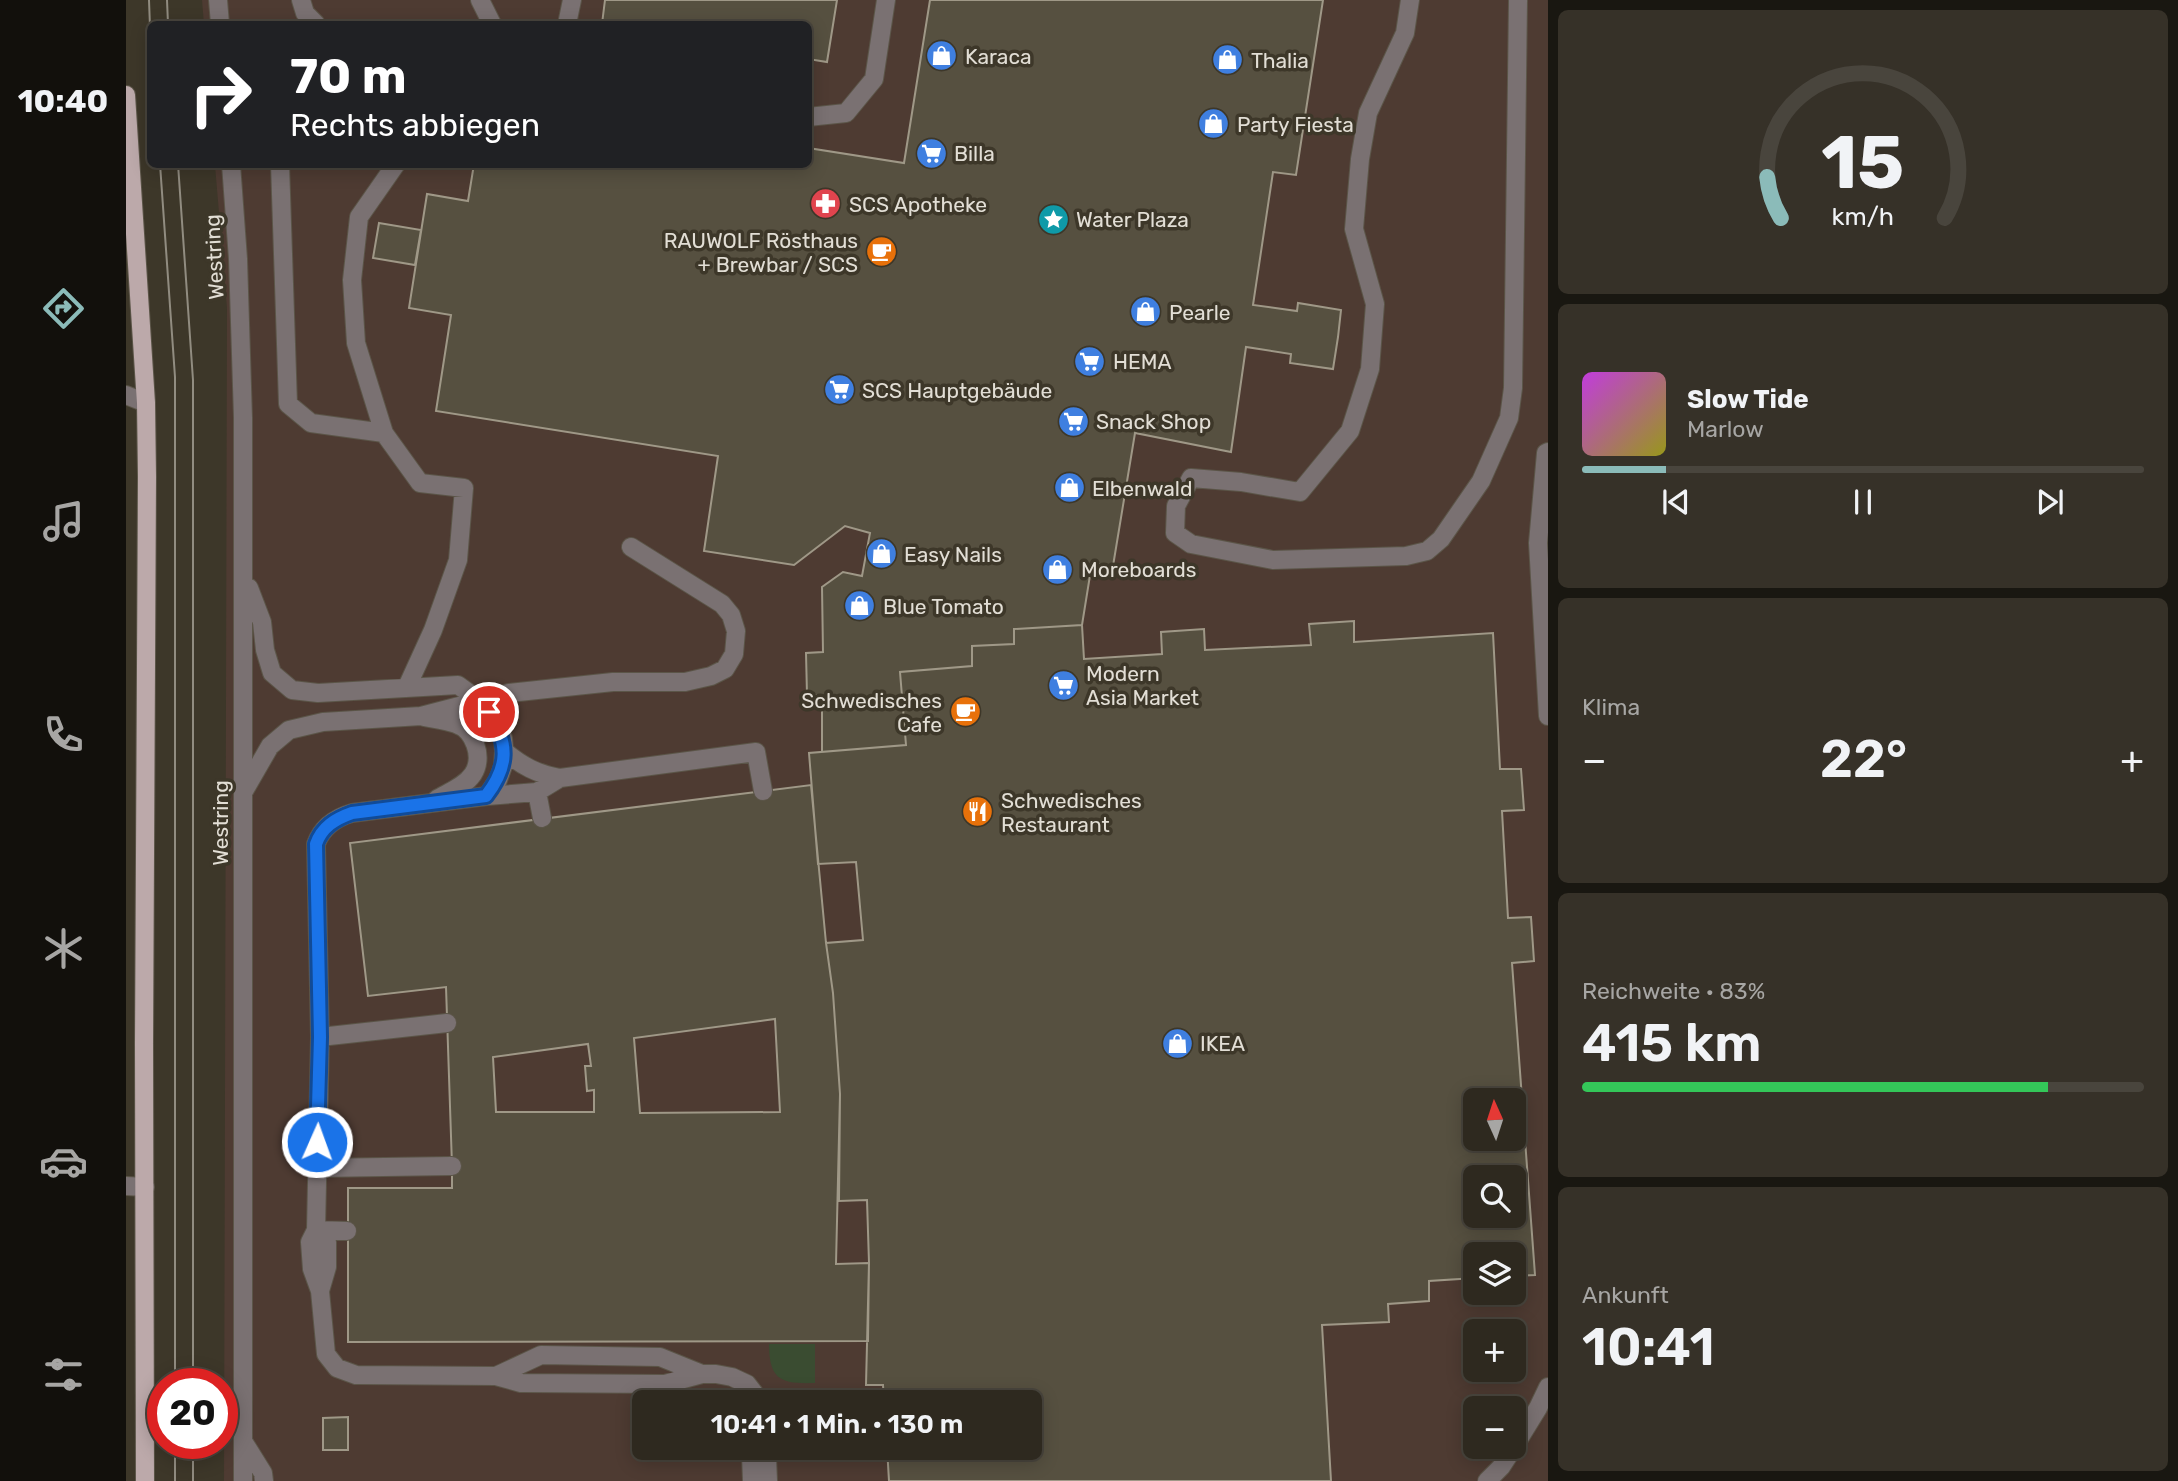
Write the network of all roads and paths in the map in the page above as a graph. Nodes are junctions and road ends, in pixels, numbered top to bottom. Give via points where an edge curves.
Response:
1 (218, 0) edge
2 (301, 0) edge
3 (480, 0) edge
4 (572, 0) edge
5 (886, 0) edge
6 (1410, 0) edge
7 (1518, 0) edge
8 (220, 21) edge
9 (313, 21) edge
10 (490, 21) edge
11 (568, 21) edge
12 (126, 95) edge
13 (812, 117) edge
14 (231, 168) edge
15 (280, 168) edge
16 (393, 168) edge
17 (126, 396) edge
18 (146, 403) junction
19 (126, 410) edge
20 (384, 433) junction
21 (1548, 452) edge
22 (631, 547) dead end
23 (244, 575) junction
24 (407, 687) junction
25 (480, 701) junction
26 (421, 716) junction
27 (1548, 716) edge
28 (504, 751) junction
29 (559, 778) junction
30 (764, 791) dead end
31 (537, 792) junction
32 (242, 794) junction
33 (486, 796) junction
34 (431, 803) junction
35 (542, 818) dead end
36 (447, 1023) dead end
37 (320, 1037) junction
38 (452, 1166) dead end
39 (316, 1168) junction
40 (126, 1186) edge
41 (145, 1187) junction
42 (316, 1230) junction
43 (347, 1231) dead end
44 (541, 1349) junction
45 (702, 1374) junction
46 (496, 1376) junction
47 (582, 1384) junction
48 (1548, 1387) edge
49 (750, 1390) edge
50 (1526, 1428) edge
51 (243, 1441) junction
52 (1506, 1459) edge
53 (751, 1460) edge
54 (767, 1460) edge
55 (145, 1481) edge
56 (243, 1481) edge
57 (264, 1481) edge
58 (752, 1481) edge
59 (768, 1481) edge
60 (1486, 1481) edge

1 - 8 street
2 - 9 street
3 - 10 street
4 - 11 street
5 - 13 street via 874,79 846,113
6 - 7 street via 1405,33 1368,113 1360,159 1354,229 1375,304 1370,369 1350,431 1300,492 1191,478 1176,506 1175,533 1191,544 1273,560 1406,556 1427,551 1441,539 1481,481 1509,418 1513,388
12 - 18 main road
14 - 23 street, Westring via 239,286
15 - 20 street via 288,404 311,423
16 - 20 street via 359,217 352,280 356,343
17 - 18 street
18 - 19 street
18 - 41 main road
20 - 24 street via 420,483 464,488 458,561
21 - 27 street via 1538,543
22 - 25 street via 722,604 731,615 736,631 734,654 725,669 685,682 612,682 509,693
23 - 24 street via 262,622 272,673 292,690 318,693
23 - 32 street, Westring
24 - 25 street via 458,685
25 - 26 street
25 - 28 street via 497,724
26 - 32 street via 289,730 270,746
26 - 34 street via 457,724 472,736 475,746 474,773
28 - 29 street via 521,765
28 - 33 street via 498,780
29 - 30 street via 756,752
29 - 31 street
31 - 33 street
31 - 35 street
32 - 51 street, Westring
33 - 34 street
34 - 37 street via 352,813 320,833 316,844
36 - 37 street
37 - 39 street
38 - 39 street
39 - 42 street
40 - 41 street
41 - 55 main road
42 - 43 street
42 - 46 street via 327,1242 327,1267 320,1291 326,1353 337,1368 356,1375
44 - 45 street via 660,1357
44 - 46 street
44 - 47 street
45 - 47 street via 665,1384
45 - 49 street via 724,1376 747,1384
46 - 47 street via 521,1383
48 - 50 street
51 - 56 street, Westring
51 - 57 street
52 - 60 street
53 - 58 street
54 - 59 street

